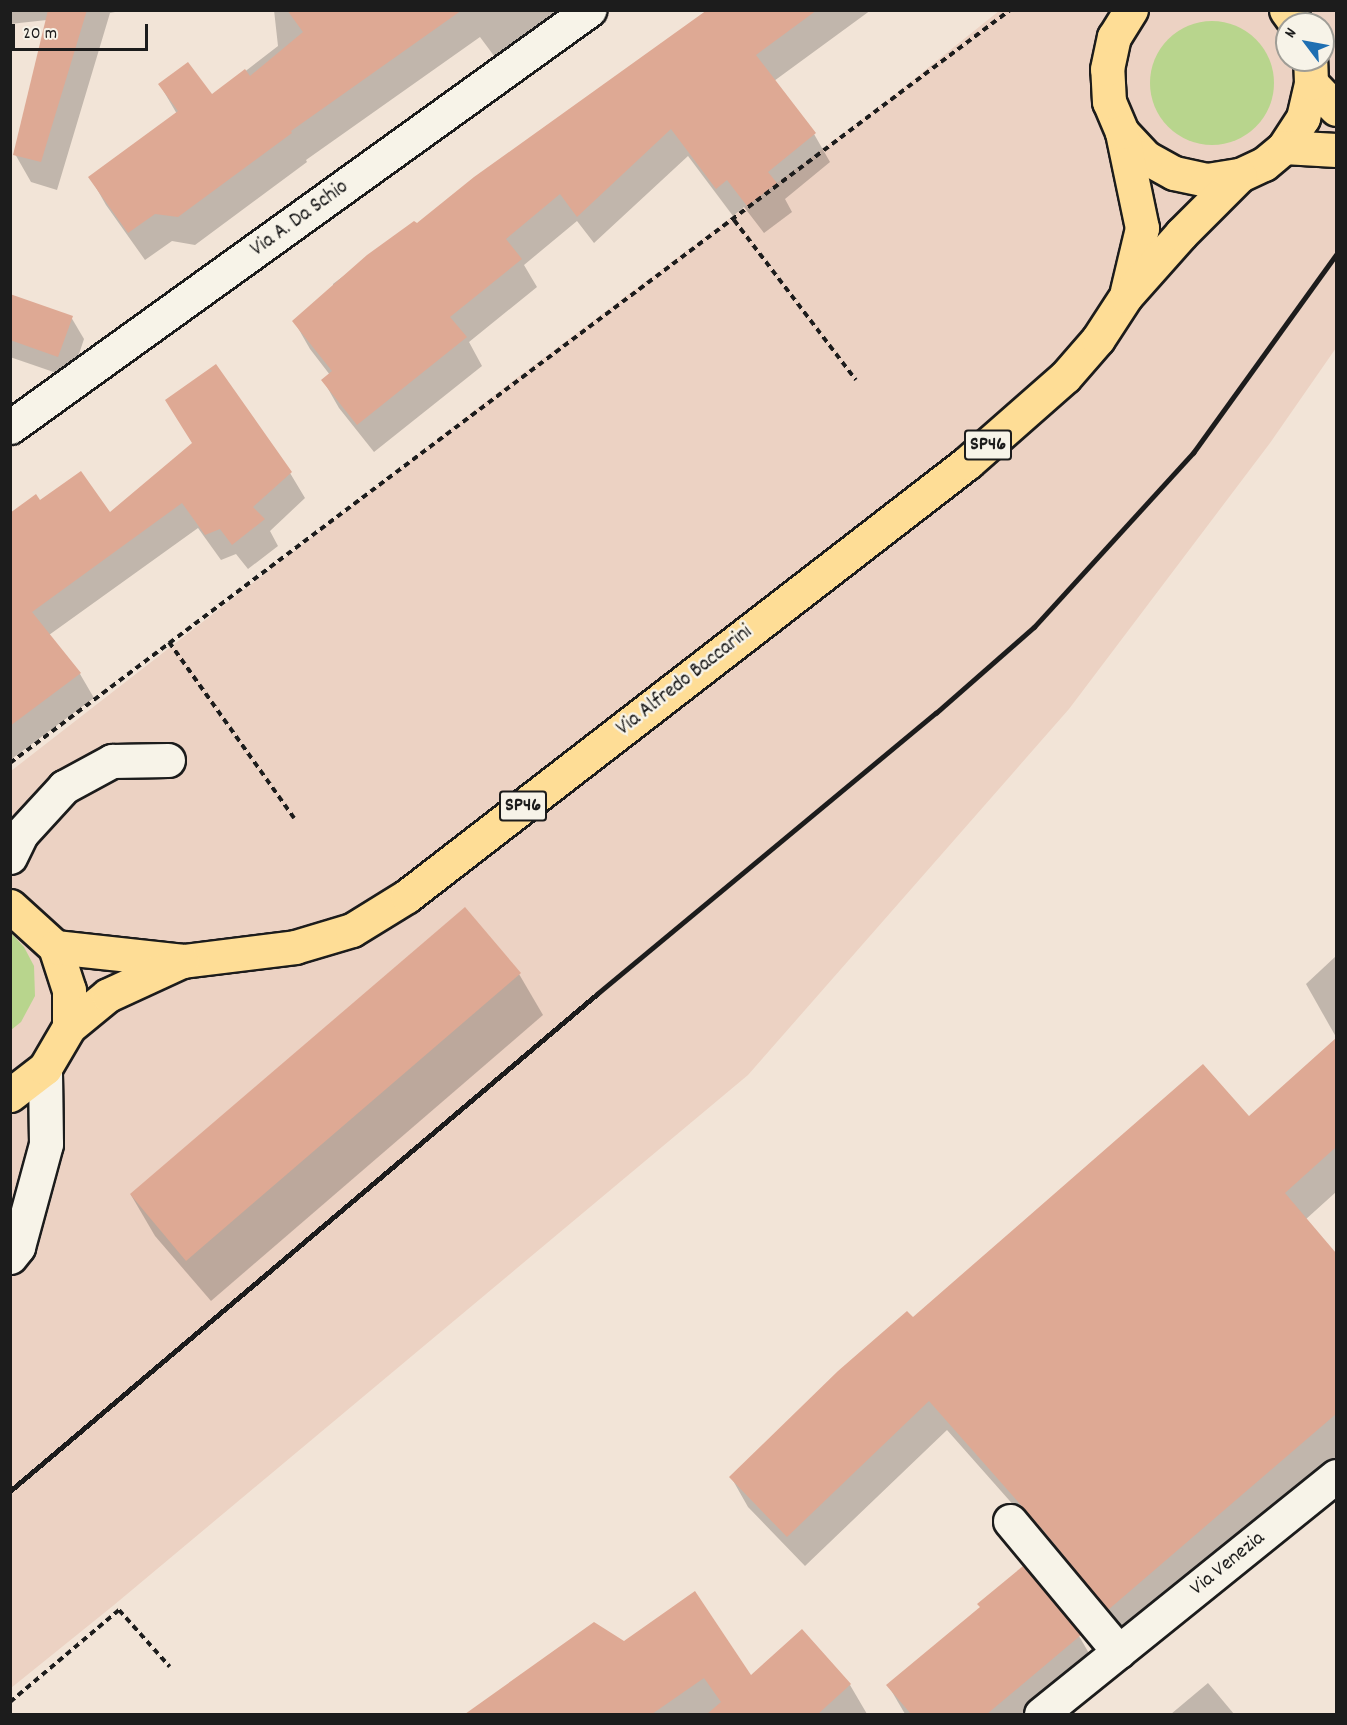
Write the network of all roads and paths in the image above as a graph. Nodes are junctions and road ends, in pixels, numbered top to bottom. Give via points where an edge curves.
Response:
1 (589, 10) edge
2 (1010, 10) edge
3 (1131, 10) edge
4 (1311, 72) edge
5 (1336, 109) edge
6 (1122, 132) junction
7 (1284, 147) junction
8 (1336, 150) edge
9 (1240, 175) junction
10 (734, 220) junction
11 (1126, 296) junction
12 (856, 380) dead end
13 (10, 427) edge
14 (169, 642) junction
15 (168, 760) dead end
16 (10, 763) edge
17 (294, 818) dead end
18 (10, 857) edge
19 (10, 906) edge
20 (55, 947) junction
21 (183, 961) junction
22 (69, 1027) junction
23 (45, 1068) junction
24 (10, 1095) edge
25 (10, 1257) edge
26 (1336, 1476) edge
27 (1010, 1521) dead end
28 (1119, 1652) junction
29 (170, 1667) dead end
30 (10, 1702) edge
31 (1041, 1714) edge

1 - 13 street, Via A. Da Schio
2 - 10 path
3 - 6 main road, Via Alfredo Baccarini / SP46 via 1114,37 1107,69 1109,102
4 - 5 main road, Via Alfredo Baccarini
4 - 7 main road, Via Alfredo Baccarini via 1303,118
6 - 9 main road, Via Alfredo Baccarini / SP46 via 1144,157 1174,173 1207,180
6 - 11 main road, Via Alfredo Baccarini / SP46 via 1142,228
7 - 8 main road
7 - 9 main road, Via Alfredo Baccarini via 1264,164
9 - 11 main road, Via Alfredo Baccarini / SP46
10 - 12 path
10 - 14 path
11 - 21 main road, Via Alfredo Baccarini / SP46 via 1098,339 1065,377 967,463 407,896 352,930 295,947
14 - 16 path
14 - 17 path
15 - 18 street via 112,761 64,787 21,834
19 - 20 main road
20 - 21 main road, Via Alfredo Baccarini / SP46
20 - 22 main road via 69,990
21 - 22 main road, Via Alfredo Baccarini / SP46 via 108,995
22 - 23 main road, Via Alfredo Baccarini
23 - 24 main road, Via Alfredo Baccarini
23 - 25 street via 46,1144 18,1247
26 - 28 street, Via Venezia
27 - 28 street
28 - 31 street, Via Venezia
29 - 30 path via 119,1610

